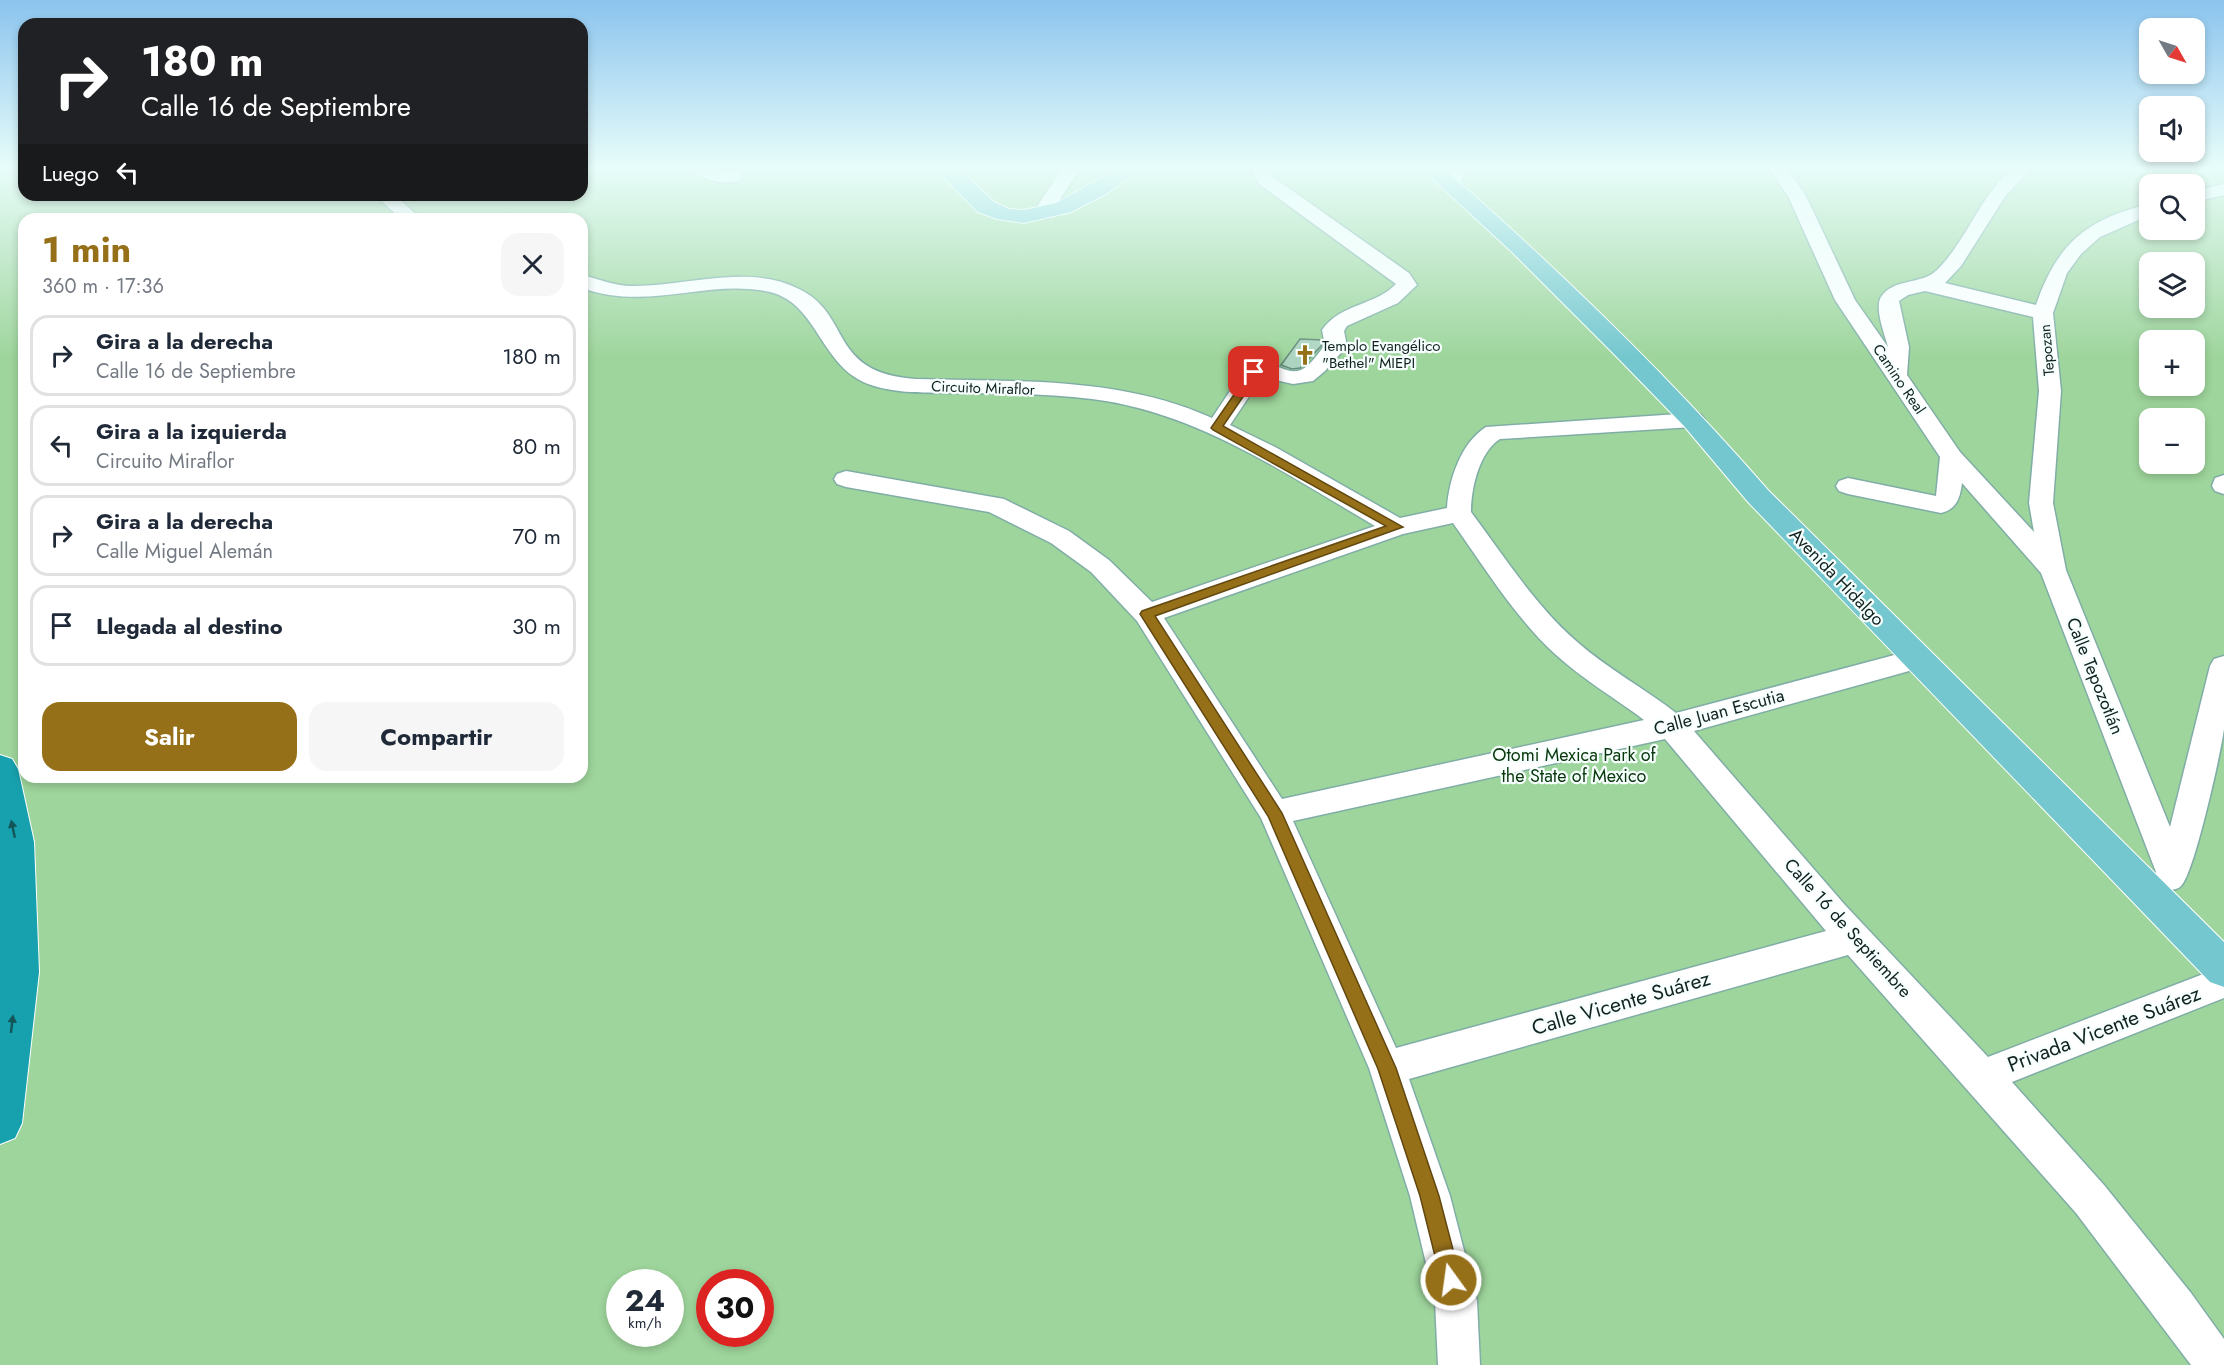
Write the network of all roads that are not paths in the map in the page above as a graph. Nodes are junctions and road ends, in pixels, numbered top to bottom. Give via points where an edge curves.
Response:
1 (1337, 231) edge
2 (1504, 231) edge
3 (1813, 231) edge
4 (1974, 231) edge
5 (2098, 231) edge
6 (588, 283) edge
7 (1923, 284) junction
8 (2043, 313) junction
9 (1896, 375) junction
10 (1693, 420) junction
11 (1217, 428) junction
12 (1952, 457) junction
13 (2042, 472) joint
14 (846, 479) dead end
15 (1848, 486) dead end
16 (1459, 513) junction
17 (1397, 527) junction
18 (2053, 570) junction
19 (1147, 614) junction
20 (1917, 658) junction
21 (2224, 666) edge
22 (1671, 726) junction
23 (0, 769) edge
24 (1274, 813) junction
25 (2163, 884) junction
26 (1854, 938) junction
27 (2224, 969) edge
28 (2224, 982) edge
29 (1387, 1068) junction
30 (1984, 1076) junction
31 (0, 1123) edge
32 (1459, 1365) edge
33 (2217, 1365) edge

1 - 11 street via 1402,277 1407,285 1336,325 1336,346 1308,375 1298,379 1268,369 1254,372
2 - 10 main road, Avenida Hidalgo
3 - 9 street, Camino Real via 1845,300
4 - 7 street via 1940,278
5 - 8 street, Tepozan via 2074,250 2057,273
6 - 11 street, Circuito Miraflor via 617,291 748,282 778,287 815,310 841,357 868,377 897,383 1094,393 1132,399
7 - 8 street
7 - 9 street via 1895,292 1889,300 1900,350 1901,364
8 - 13 street, Tepozan via 2050,391
9 - 12 street, Camino Real
10 - 16 street via 1494,432 1485,436 1474,451
10 - 20 main road, Avenida Hidalgo via 1758,496
11 - 17 street, Circuito Miraflor
12 - 15 street via 1948,498 1941,505
12 - 18 street, Camino Real
13 - 18 street, Calle Tepozotlán via 2041,503
14 - 19 street via 995,505 1017,514 1060,537 1101,566
16 - 17 street
16 - 22 street, Calle 16 de Septiembre via 1545,629 1567,650
17 - 19 street
18 - 25 street, Calle Tepozotlán
19 - 24 street
20 - 22 street, Calle Juan Escutia
20 - 25 main road, Avenida Hidalgo
21 - 25 street
22 - 24 street, Calle Juan Escutia
22 - 26 street, Calle 16 de Septiembre
31 -> 23 highway via 19,972 16,842
24 - 29 street
25 - 27 main road, Avenida Hidalgo
26 - 29 street, Calle Vicente Suárez
26 - 30 street, Calle 16 de Septiembre
28 - 30 street, Privada Vicente Suárez
29 - 32 street via 1430,1196 1456,1301
30 - 33 street, Calle 16 de Septiembre via 2169,1295

